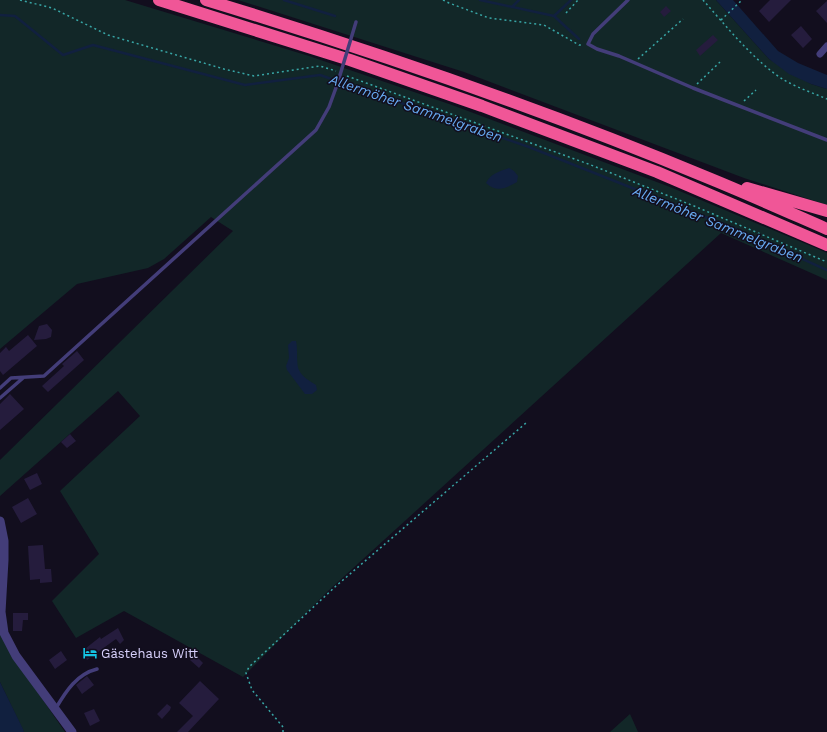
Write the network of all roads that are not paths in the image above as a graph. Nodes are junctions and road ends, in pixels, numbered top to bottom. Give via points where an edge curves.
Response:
1 (159, 0) edge
2 (206, 0) edge
3 (628, 0) edge
4 (356, 22) dead end
5 (827, 46) edge
6 (820, 54) dead end
7 (827, 140) edge
8 (711, 179) junction
9 (827, 211) edge
10 (827, 229) edge
11 (827, 244) edge
12 (23, 377) junction
13 (0, 388) edge
14 (0, 398) edge
15 (0, 521) edge
16 (97, 669) dead end
17 (55, 709) junction
18 (72, 732) edge

1 - 11 highway via 350,60 482,106 657,172
2 - 8 highway via 421,69
3 - 7 lane via 593,34 588,44 597,50 619,56
4 - 12 lane, bridge via 330,107 316,130 44,376
5 - 6 street
8 - 9 highway
8 - 10 highway
12 - 13 lane via 11,378
12 - 14 lane
15 - 17 street via 4,541 1,612 4,633 16,656
16 - 17 lane via 75,682
17 - 18 street

